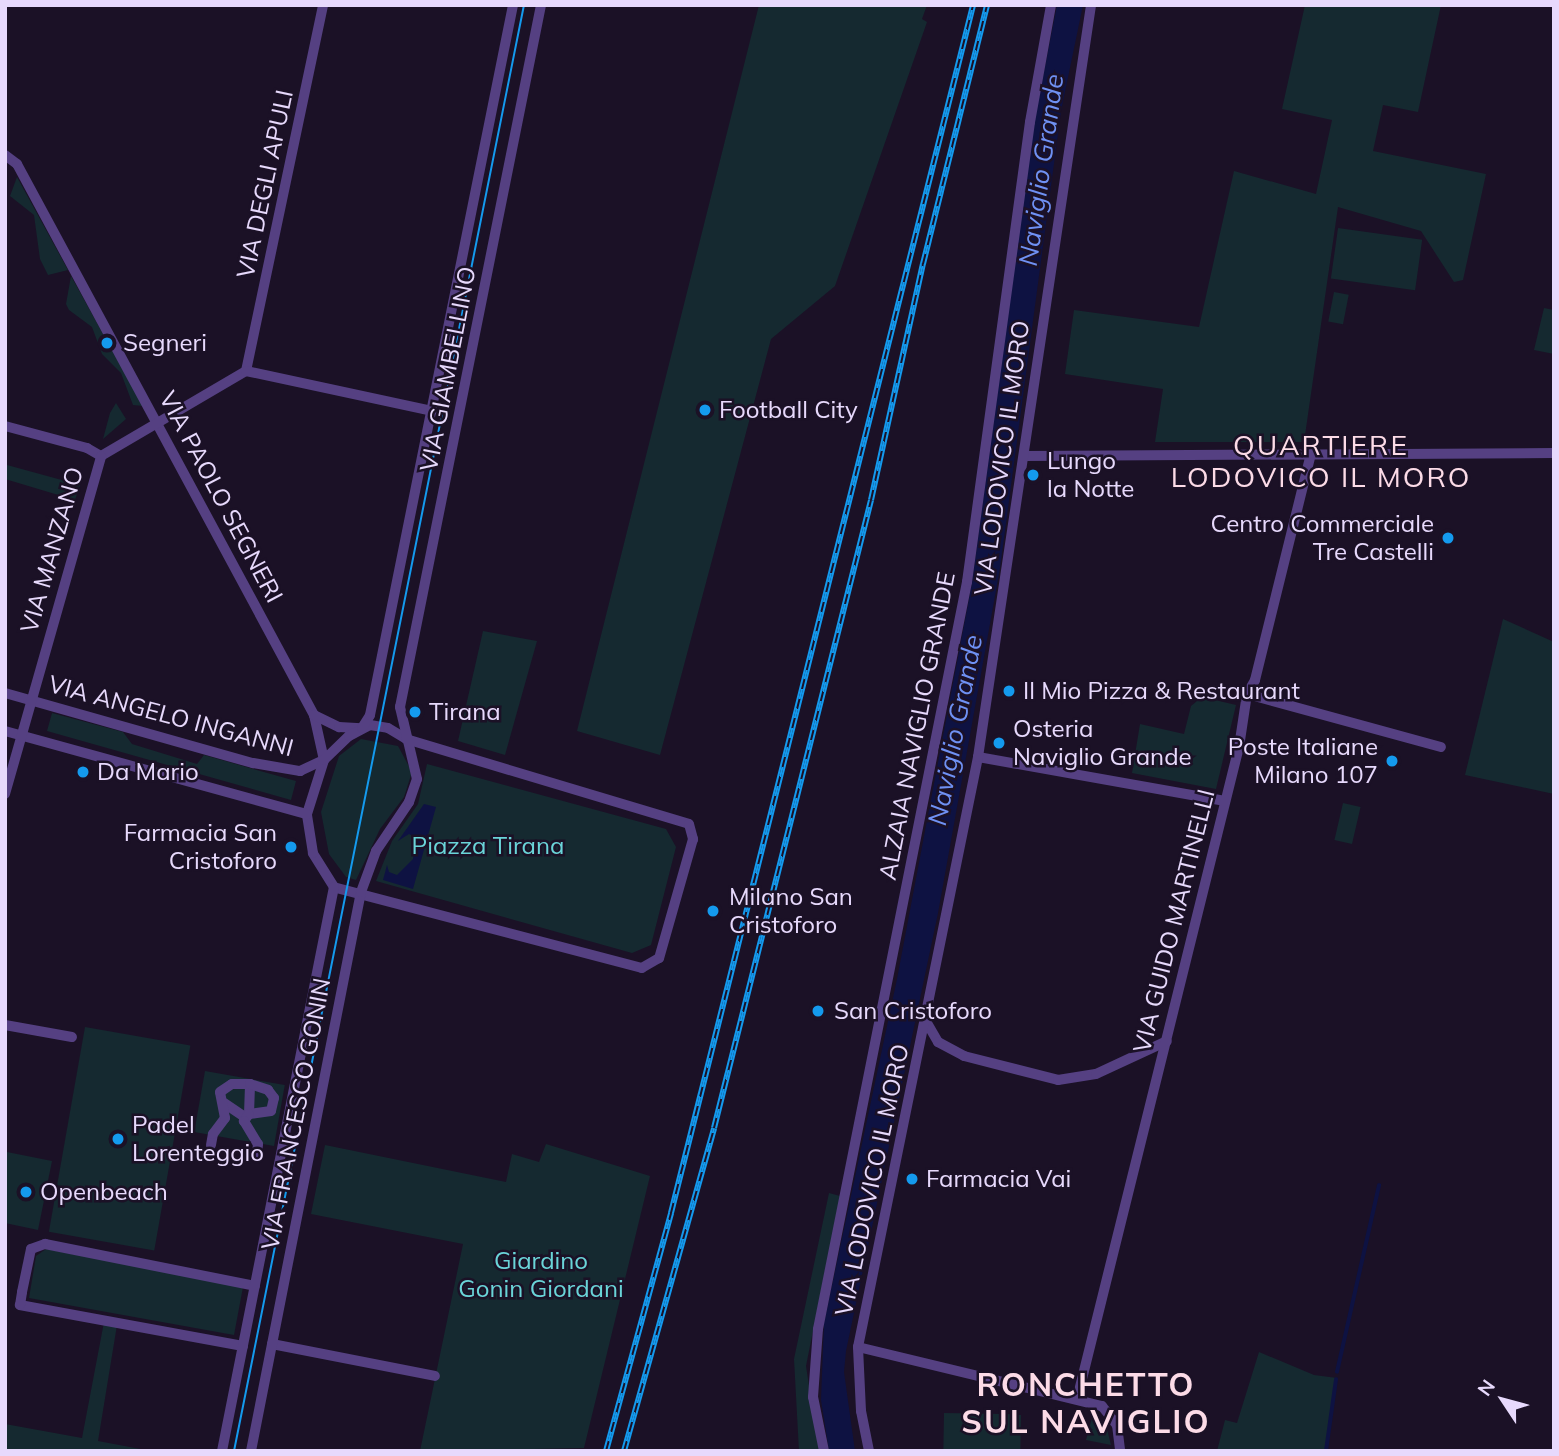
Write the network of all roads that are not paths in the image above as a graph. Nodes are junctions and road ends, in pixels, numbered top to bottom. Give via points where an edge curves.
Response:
1 (323, 5) edge
2 (513, 5) edge
3 (541, 5) edge
4 (1051, 5) edge
5 (1091, 5) edge
6 (5, 155) edge
7 (246, 371) junction
8 (432, 411) junction
9 (157, 421) junction
10 (5, 426) edge
11 (1554, 453) edge
12 (1311, 454) junction
13 (101, 456) junction
14 (1024, 456) junction
15 (5, 693) edge
16 (1247, 694) junction
17 (32, 701) junction
18 (314, 715) junction
19 (362, 728) junction
20 (5, 731) edge
21 (22, 736) junction
22 (406, 739) junction
23 (1441, 747) dead end
24 (978, 757) junction
25 (324, 760) junction
26 (5, 794) edge
27 (1225, 801) junction
28 (307, 814) junction
29 (334, 887) junction
30 (361, 892) junction
31 (927, 1023) junction
32 (5, 1025) edge
33 (72, 1037) dead end
34 (935, 1038) junction
35 (1167, 1041) junction
36 (921, 1048) junction
37 (250, 1084) junction
38 (223, 1103) junction
39 (247, 1116) junction
40 (211, 1145) dead end
41 (257, 1154) dead end
42 (255, 1286) junction
43 (272, 1344) junction
44 (243, 1346) junction
45 (858, 1347) junction
46 (435, 1376) dead end
47 (1077, 1399) junction
48 (222, 1451) edge
49 (251, 1451) edge
50 (824, 1451) edge
51 (869, 1451) edge
52 (1120, 1451) edge

1 - 7 street, VIA DEGLI APULI
2 - 8 street, VIA GIAMBELLINO
3 - 22 street, VIA GIAMBELLINO via 400,707
4 - 50 street, ALZAIA NAVIGLIO GRANDE via 1030,122 967,582 818,1329 813,1397
5 - 14 street, VIA LODOVICO IL MORO
6 - 9 street, VIA PAOLO SEGNERI via 17,164
7 - 8 street
7 - 9 street
8 - 19 street, VIA GIAMBELLINO via 370,715
9 - 13 street
9 - 18 street, VIA PAOLO SEGNERI
10 - 13 street
11 - 12 street
12 - 14 street
12 - 16 street, VIA GUIDO MARTINELLI via 1255,680
13 - 17 street, VIA MANZANO
14 - 24 street, VIA LODOVICO IL MORO
15 - 17 street, VIA ANGELO INGANNI
16 - 23 street
16 - 27 street, VIA GUIDO MARTINELLI
17 - 21 street, VIA MANZANO
17 - 25 street, VIA ANGELO INGANNI via 253,763 300,771
18 - 19 street via 339,727
18 - 25 street, VIA PAOLO SEGNERI
19 - 22 street via 381,726
19 - 25 street
20 - 21 street
21 - 26 street, VIA MANZANO
21 - 28 street
22 - 30 street via 417,767 415,791 382,840
22 - 30 street via 689,824 693,839 662,953 642,968
24 - 27 street
24 - 31 street, VIA LODOVICO IL MORO
25 - 28 street
27 - 35 street, VIA GUIDO MARTINELLI
28 - 29 street via 313,853
29 - 30 street
29 - 42 street, VIA FRANCESCO GONIN
30 - 43 street, VIA FRANCESCO GONIN
31 - 34 street
31 - 36 street, VIA LODOVICO IL MORO
32 - 33 street
34 - 35 street via 964,1056 1058,1080 1117,1066
34 - 36 street
35 - 47 street, VIA GUIDO MARTINELLI
36 - 45 street, VIA LODOVICO IL MORO
37 - 38 street via 225,1087 219,1097
37 - 39 street
37 - 39 street via 268,1090 274,1103 271,1111
38 - 39 street
38 - 40 street via 225,1118 212,1134
39 - 41 street via 244,1126 258,1144
42 - 44 street, VIA FRANCESCO GONIN
42 - 44 street via 45,1244 31,1249 22,1292 20,1305
43 - 46 street
43 - 49 street, VIA FRANCESCO GONIN
44 - 48 street, VIA FRANCESCO GONIN
45 - 47 street
45 - 51 street, VIA LODOVICO IL MORO via 861,1411
47 - 52 street via 1113,1415

